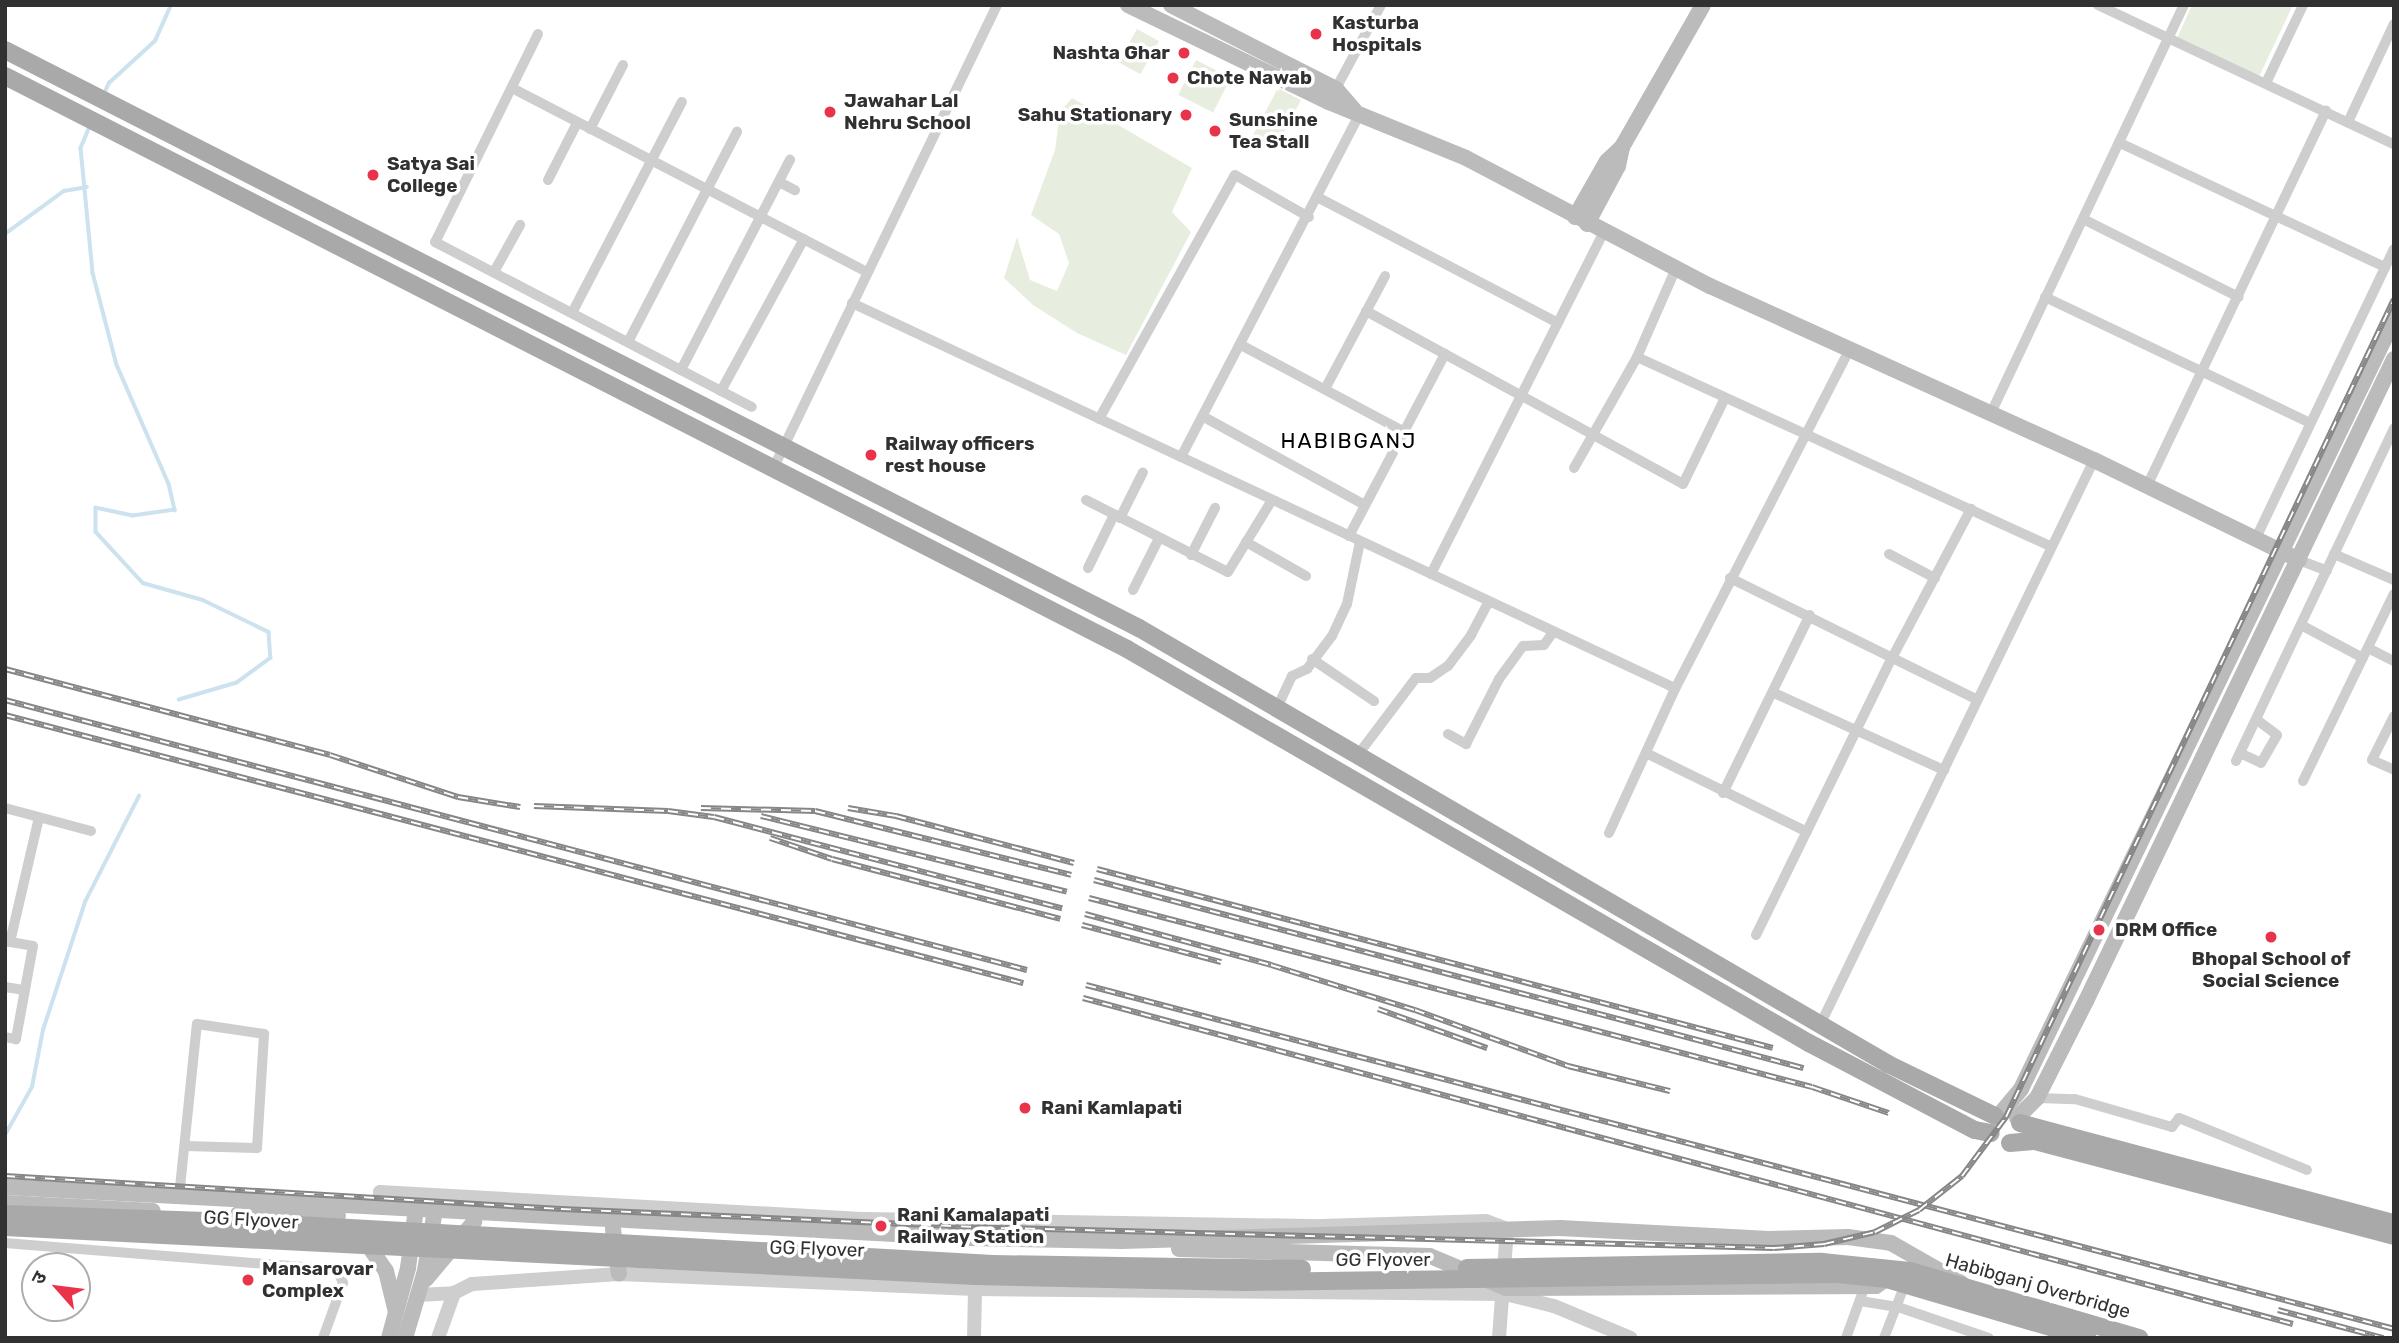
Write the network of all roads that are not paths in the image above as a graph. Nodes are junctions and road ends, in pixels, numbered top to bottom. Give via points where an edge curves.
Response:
1 (997, 5) edge
2 (1128, 5) edge
3 (1171, 5) edge
4 (1381, 5) edge
5 (1703, 5) edge
6 (2098, 5) edge
7 (2184, 5) edge
8 (2303, 5) edge
9 (1197, 18) junction
10 (2394, 24) edge
11 (538, 34) dead end
12 (1189, 34) junction
13 (2169, 38) junction
14 (5, 50) edge
15 (623, 65) dead end
16 (5, 76) edge
17 (2266, 83) junction
18 (512, 88) junction
19 (1332, 96) junction
20 (682, 102) dead end
21 (1357, 111) junction
22 (2326, 111) junction
23 (2348, 122) junction
24 (577, 123) junction
25 (590, 129) junction
26 (737, 132) dead end
27 (2120, 143) junction
28 (2394, 144) edge
29 (790, 160) dead end
30 (651, 161) junction
31 (548, 180) dead end
32 (779, 182) junction
33 (707, 189) junction
34 (795, 190) dead end
35 (1319, 198) junction
36 (1309, 217) junction
37 (2277, 217) junction
38 (762, 218) junction
39 (2083, 219) junction
40 (1581, 220) junction
41 (520, 225) dead end
42 (1604, 231) junction
43 (804, 239) junction
44 (2394, 249) edge
45 (2385, 267) junction
46 (1676, 268) junction
47 (494, 272) junction
48 (867, 272) junction
49 (1385, 276) dead end
50 (2045, 297) junction
51 (2239, 297) junction
52 (852, 303) junction
53 (1366, 311) junction
54 (572, 313) junction
55 (2394, 319) edge
56 (1556, 322) junction
57 (628, 342) junction
58 (1241, 345) junction
59 (1850, 349) junction
60 (1445, 354) junction
61 (1637, 357) junction
62 (2394, 359) edge
63 (681, 370) junction
64 (2202, 374) junction
65 (1325, 389) junction
66 (721, 391) junction
67 (1519, 395) junction
68 (1725, 398) junction
69 (752, 407) dead end
70 (1991, 413) junction
71 (1204, 417) junction
72 (1099, 419) junction
73 (2310, 423) junction
74 (2394, 429) edge
75 (1806, 430) junction
76 (1403, 431) junction
77 (1593, 434) junction
78 (784, 448) junction
79 (2390, 448) edge
80 (1181, 457) junction
81 (2094, 460) junction
82 (1574, 468) dead end
83 (773, 470) junction
84 (1143, 472) dead end
85 (2147, 486) junction
86 (1086, 500) dead end
87 (1272, 500) junction
88 (1363, 504) junction
89 (1215, 508) dead end
90 (1971, 509) junction
91 (1117, 517) junction
92 (1159, 538) junction
93 (2256, 538) junction
94 (1355, 539) junction
95 (1246, 542) junction
96 (2052, 547) junction
97 (2282, 550) junction
98 (1889, 554) dead end
99 (2334, 554) junction
100 (1191, 555) junction
101 (2299, 560) junction
102 (1088, 568) dead end
103 (1734, 571) junction
104 (2326, 571) junction
105 (1431, 574) junction
106 (1306, 576) dead end
107 (1935, 578) junction
108 (2394, 580) edge
109 (1133, 590) dead end
110 (2394, 594) edge
111 (1489, 601) junction
112 (1810, 615) junction
113 (2301, 625) junction
114 (1553, 632) junction
115 (2365, 653) junction
116 (1892, 658) junction
117 (1312, 659) junction
118 (2394, 661) edge
119 (1675, 688) junction
120 (1774, 693) junction
121 (1976, 699) junction
122 (1374, 701) dead end
123 (1276, 708) junction
124 (2394, 716) edge
125 (2256, 719) junction
126 (1856, 730) junction
127 (1448, 734) dead end
128 (1646, 753) junction
129 (1357, 756) junction
130 (1944, 770) junction
131 (2394, 770) edge
132 (2303, 781) dead end
133 (1723, 793) junction
134 (5, 808) edge
135 (39, 817) junction
136 (90, 831) dead end
137 (1609, 832) dead end
138 (1807, 832) junction
139 (1604, 897) junction
140 (1591, 917) junction
141 (1756, 935) dead end
142 (8, 941) edge
143 (5, 987) edge
144 (25, 990) junction
145 (1821, 1023) junction
146 (5, 1037) edge
147 (2036, 1098) junction
148 (2005, 1121) junction
149 (185, 1146) junction
150 (2307, 1170) dead end
151 (5, 1187) edge
152 (179, 1197) junction
153 (5, 1203) edge
154 (378, 1207) junction
155 (5, 1214) edge
156 (415, 1214) junction
157 (434, 1215) junction
158 (341, 1216) junction
159 (474, 1222) junction
160 (2394, 1223) edge
161 (5, 1227) edge
162 (613, 1229) junction
163 (1507, 1229) junction
164 (2394, 1236) edge
165 (5, 1243) edge
166 (619, 1274) junction
167 (1924, 1275) joint
168 (1887, 1279) junction
169 (1905, 1284) junction
170 (1969, 1288) junction
171 (975, 1289) junction
172 (420, 1290) junction
173 (1506, 1291) junction
174 (454, 1293) junction
175 (1862, 1293) junction
176 (1898, 1307) junction
177 (396, 1314) junction
178 (323, 1338) edge
179 (388, 1338) edge
180 (405, 1338) edge
181 (438, 1338) edge
182 (974, 1338) edge
183 (1499, 1338) edge
184 (1631, 1338) edge
185 (1846, 1338) edge
186 (1884, 1338) edge
187 (1989, 1338) edge
188 (2087, 1338) edge
189 (2139, 1338) edge

1 - 48 street
2 - 12 main road
3 - 9 main road
4 - 19 street
5 - 40 main road via 1622,147 1618,166
6 - 13 street
7 - 13 street
8 - 17 street
9 - 12 main road
9 - 19 main road
10 - 23 street
11 - 18 street
12 - 19 main road
13 - 17 street
13 - 27 street
14 - 78 main road
15 - 25 street
16 - 83 main road
17 - 22 street
18 - 24 street
18 - 47 street via 435,242
19 - 21 main road
20 - 30 street
21 - 35 street
21 - 40 main road via 1466,158
22 - 23 street
22 - 37 street
23 - 28 street
24 - 25 street
24 - 31 street
25 - 30 street
26 - 33 street
27 - 37 street
27 - 39 street
29 - 32 street
30 - 33 street
30 - 54 street
32 - 34 street
32 - 38 street
33 - 38 street
33 - 57 street
35 - 36 street
35 - 56 street
36 - 58 street
36 - 72 street via 1235,175
37 - 45 street
37 - 51 street
38 - 43 street
38 - 63 street
39 - 50 street
39 - 51 street
40 - 42 main road
41 - 47 street
42 - 46 main road
42 - 56 street
43 - 48 street
43 - 66 street
44 - 45 street
45 - 73 street
46 - 59 main road
46 - 61 street
47 - 54 street
48 - 52 street
49 - 53 street
50 - 64 street
50 - 70 street
51 - 64 street
52 - 72 street
52 - 78 street
53 - 60 street
53 - 65 street
54 - 57 street
55 - 97 main road
56 - 67 street
57 - 63 street
58 - 65 street
58 - 71 street
59 - 70 main road
59 - 75 street
60 - 67 street
60 - 76 street
61 - 68 street
61 - 77 street
62 - 101 main road
63 - 66 street
64 - 73 street
64 - 85 street
65 - 76 street
66 - 69 street
67 - 77 street
67 - 105 street
68 - 75 street
68 - 77 street via 1683,484
70 - 81 main road
71 - 80 street
71 - 88 street
72 - 80 street
73 - 93 street
74 - 79 street
75 - 90 street
75 - 103 street
76 - 88 street
77 - 82 street
78 - 83 street
78 - 123 main road via 1139,628
79 - 99 street
80 - 87 street
81 - 85 main road
81 - 96 street
83 - 140 main road via 1127,649
84 - 91 street
85 - 93 main road
86 - 91 street
87 - 94 street
87 - 95 street
88 - 94 street
89 - 100 street
90 - 96 street
90 - 107 street
91 - 92 street
91 - 102 street
92 - 100 street
92 - 109 street
93 - 97 main road
94 - 105 street
94 - 117 street via 1347,604 1332,636
95 - 100 street via 1228,572
95 - 106 street
96 - 121 street
97 - 101 main road
97 - 148 main road
98 - 107 street
99 - 104 street
99 - 108 street
101 - 104 street
101 - 147 main road
103 - 112 street
103 - 119 street
104 - 113 street
105 - 111 street
107 - 116 street
110 - 115 street
111 - 114 street
111 - 129 street via 1448,666 1430,678 1416,678
112 - 116 street
112 - 120 street
113 - 115 street
113 - 125 street
114 - 119 street
114 - 127 street via 1544,645 1523,646 1499,679 1466,744
115 - 118 street
115 - 132 street
116 - 121 street
116 - 126 street
117 - 122 street
117 - 123 street via 1307,669 1292,676
119 - 128 street
120 - 126 street
120 - 133 street
121 - 130 street
123 - 129 main road
124 - 131 street via 2372,760
125 - 125 street via 2238,757 2261,763 2277,735
126 - 130 street
126 - 138 street
128 - 133 street
128 - 137 street
129 - 139 main road
130 - 145 street
133 - 138 street
134 - 135 street
135 - 136 street
135 - 142 street
138 - 141 street
139 - 140 main road
139 - 145 main road
140 - 148 main road via 1809,1044 1975,1130
142 - 144 street via 33,946
143 - 144 street
144 - 146 street via 16,1039
145 - 148 main road via 1888,1064
147 - 148 main road
147 - 150 street via 2075,1099 2172,1127 2179,1118
148 - 160 main road
148 - 164 main road via 2001,1143 2035,1141
149 - 149 street via 197,1024 264,1034 257,1148
149 - 152 street
151 - 152 main road
152 - 154 main road
153 - 158 main road
154 - 156 main road
154 - 163 street via 380,1192 865,1219 1321,1226 1486,1222
155 - 167 main road, GG Flyover, bridge via 262,1223 993,1264 1382,1270 1822,1262 1872,1264
156 - 157 main road
156 - 158 main road
156 - 177 main road
157 - 159 main road
157 - 163 main road via 1122,1241
157 - 172 main road
158 - 177 main road via 375,1252 386,1271
159 - 162 main road
159 - 172 main road
161 - 168 main road, GG Flyover, bridge via 975,1276 1244,1282 1838,1275
162 - 166 main road
162 - 173 main road via 926,1243 1430,1256
163 - 170 main road via 1848,1237 1891,1243
163 - 173 street
165 - 178 street via 337,1270 343,1283
166 - 171 street
166 - 174 street via 486,1282
167 - 170 main road, Habibganj Overbridge
168 - 169 main road, Habibganj Overbridge
168 - 175 main road
169 - 176 street
169 - 188 main road, Habibganj Overbridge
170 - 189 main road, Habibganj Overbridge
171 - 173 street
171 - 182 street
172 - 174 street
172 - 180 main road
173 - 175 main road
173 - 183 street
173 - 184 street
174 - 181 street
175 - 176 street
175 - 185 street
176 - 186 street
176 - 187 street
177 - 179 main road

